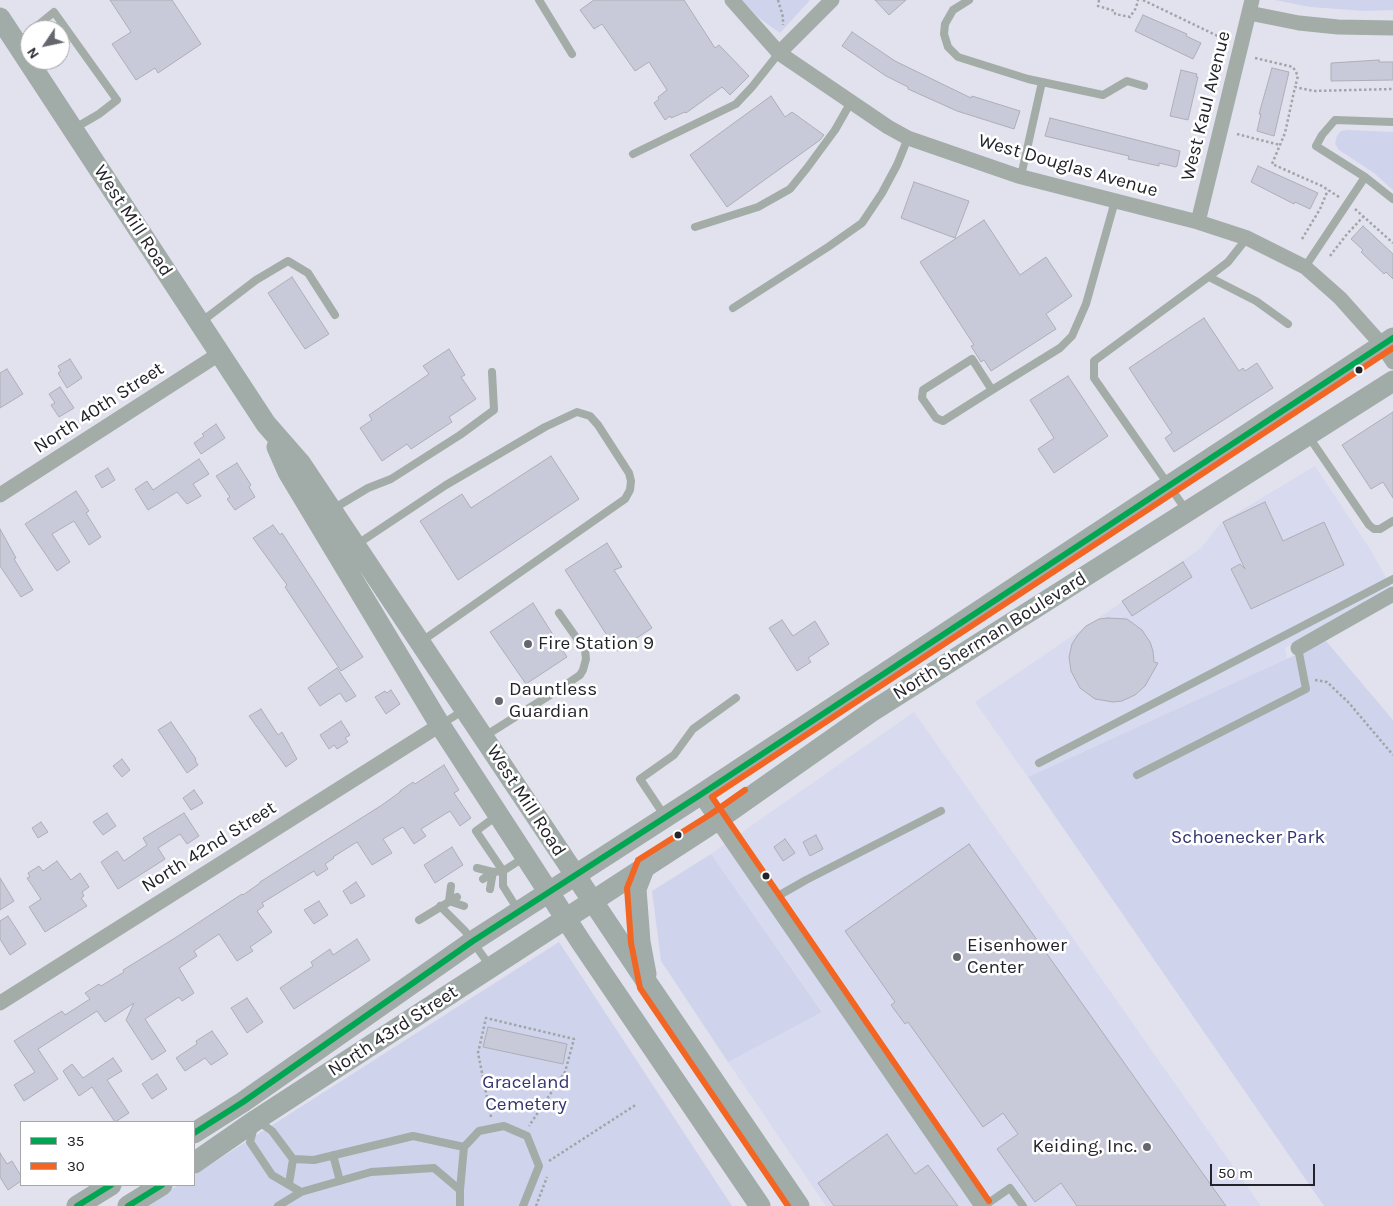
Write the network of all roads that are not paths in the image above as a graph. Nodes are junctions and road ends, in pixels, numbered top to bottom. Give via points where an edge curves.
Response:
1 (539, 0) edge
2 (732, 0) edge
3 (832, 0) edge
4 (969, 0) edge
5 (1250, 7) edge
6 (0, 18) edge
7 (44, 20) edge
8 (60, 20) edge
9 (1393, 28) edge
10 (20, 31) edge
11 (70, 34) edge
12 (780, 52) junction
13 (572, 54) dead end
14 (44, 70) edge
15 (1042, 82) junction
16 (1144, 86) dead end
17 (851, 102) junction
18 (1393, 122) edge
19 (73, 129) junction
20 (908, 138) junction
21 (633, 154) dead end
22 (1021, 176) junction
23 (1365, 177) junction
24 (1393, 199) edge
25 (1115, 200) junction
26 (1198, 222) junction
27 (695, 227) dead end
28 (1247, 238) junction
29 (1305, 267) junction
30 (1209, 277) junction
31 (733, 308) dead end
32 (335, 315) dead end
33 (199, 323) junction
34 (1288, 324) dead end
35 (1389, 348) edge
36 (219, 354) junction
37 (492, 372) dead end
38 (1393, 381) edge
39 (992, 390) junction
40 (266, 424) junction
41 (1308, 435) junction
42 (1169, 485) junction
43 (0, 495) edge
44 (331, 510) junction
45 (1187, 512) junction
46 (1393, 521) edge
47 (355, 545) junction
48 (1393, 579) edge
49 (1393, 594) edge
50 (559, 613) dead end
51 (421, 643) junction
52 (1298, 648) joint
53 (736, 698) dead end
54 (465, 709) junction
55 (440, 725) junction
56 (484, 737) junction
57 (1039, 764) dead end
58 (1137, 775) dead end
59 (700, 795) junction
60 (941, 811) dead end
61 (498, 814) junction
62 (665, 817) junction
63 (716, 820) junction
64 (526, 857) junction
65 (645, 866) junction
66 (477, 868) dead end
67 (503, 871) junction
68 (493, 872) junction
69 (575, 875) junction
70 (483, 878) dead end
71 (451, 886) dead end
72 (490, 889) dead end
73 (549, 892) junction
74 (453, 899) junction
75 (771, 900) junction
76 (593, 902) junction
77 (440, 906) junction
78 (464, 906) dead end
79 (519, 911) junction
80 (566, 919) junction
81 (418, 920) dead end
82 (474, 941) junction
83 (491, 968) junction
84 (648, 984) junction
85 (0, 1003) edge
86 (250, 1111) junction
87 (195, 1133) edge
88 (464, 1147) junction
89 (333, 1155) junction
90 (292, 1159) junction
91 (195, 1162) edge
92 (340, 1181) junction
93 (289, 1184) junction
94 (109, 1186) edge
95 (160, 1186) edge
96 (460, 1190) junction
97 (302, 1192) junction
98 (77, 1206) edge
99 (128, 1206) edge
100 (278, 1206) edge
101 (460, 1206) edge
102 (523, 1206) edge
103 (760, 1206) edge
104 (799, 1206) edge
105 (983, 1206) edge
106 (1023, 1206) edge

1 - 13 lane
2 - 12 street, West Douglas Avenue
3 - 12 street
4 - 15 lane via 953,10 945,24 948,47 958,56
5 - 9 street via 1299,23
5 - 26 street, West Kaul Avenue
6 - 10 main road, West Mill Road
7 - 8 lane via 54,12
11 - 19 lane via 117,100
12 - 17 street, West Douglas Avenue
12 - 21 lane via 736,104
14 - 19 main road, West Mill Road
15 - 16 lane via 1103,95 1127,81
15 - 22 lane
17 - 20 street, West Douglas Avenue
17 - 27 lane via 835,130 790,189 758,207
18 - 23 lane via 1335,120 1316,146
19 - 33 main road, West Mill Road
20 - 22 street, West Douglas Avenue
20 - 31 lane via 882,193 862,223
22 - 25 street, West Douglas Avenue
23 - 24 lane
23 - 29 lane
25 - 26 street, West Douglas Avenue
25 - 39 lane via 1086,304 1072,336 1060,348
26 - 28 street, West Douglas Avenue
28 - 29 street, West Douglas Avenue
28 - 30 lane via 1228,262
29 - 35 street, West Douglas Avenue
30 - 34 lane via 1256,301
30 - 42 lane via 1094,361 1094,378
32 - 33 lane via 308,272 288,261 256,280
33 - 36 main road, West Mill Road
35 - 42 main road, North Sherman Boulevard
36 - 40 main road, West Mill Road
36 - 43 street, North 40th Street
37 - 44 lane via 494,410 391,479 368,488
38 - 41 main road, North Sherman Boulevard
39 - 39 lane via 943,421 936,418 922,398 923,390 972,360
40 - 44 main road, West Mill Road via 301,464
40 - 55 main road, West Mill Road via 288,472
41 - 45 main road, North Sherman Boulevard
41 - 46 lane via 1369,525 1380,529
42 - 45 lane
42 - 59 main road, North Sherman Boulevard
44 - 47 main road, West Mill Road
45 - 63 main road, North Sherman Boulevard via 870,712
47 - 51 main road, West Mill Road
47 - 51 lane via 446,485 545,427 577,412 590,416 598,425 629,473 630,490 625,499
48 - 57 lane
49 - 52 street
50 - 56 lane via 585,650 586,659 580,675
51 - 54 main road, West Mill Road
52 - 58 lane via 1306,689
53 - 62 lane via 693,729 674,755 640,779
54 - 55 lane
54 - 56 main road, West Mill Road
55 - 61 main road, West Mill Road
55 - 85 street, North 42nd Street
56 - 69 main road, West Mill Road
59 - 62 main road, North Sherman Boulevard
59 - 63 street
60 - 75 lane
61 - 64 main road, West Mill Road
61 - 67 lane via 476,831
62 - 69 main road, North Sherman Boulevard
63 - 65 main road, North Sherman Boulevard
63 - 75 street
64 - 67 lane
64 - 73 main road, West Mill Road
65 - 76 main road, North Sherman Boulevard
65 - 84 main road via 636,889 640,942
66 - 68 lane
67 - 68 lane
67 - 79 lane via 503,886
68 - 70 lane
68 - 72 lane
69 - 73 main road, North 43rd Street
69 - 76 main road, West Mill Road
71 - 74 lane
73 - 79 main road, North 43rd Street
73 - 80 main road, West Mill Road
74 - 77 lane
74 - 78 lane
75 - 105 street
76 - 80 main road, North 43rd Street
76 - 84 main road, West Mill Road
77 - 81 lane
77 - 82 lane
79 - 82 main road, North 43rd Street
80 - 83 main road, North 43rd Street
80 - 103 main road, West Mill Road
82 - 83 lane
82 - 86 main road, North 43rd Street
83 - 86 main road, North 43rd Street
84 - 104 main road, West Mill Road
86 - 87 main road, North 43rd Street
86 - 90 lane via 272,1131
86 - 91 main road, North 43rd Street
86 - 93 lane via 250,1142 272,1175
88 - 89 lane via 413,1136
88 - 96 lane
88 - 102 lane via 479,1131 504,1126 527,1136 539,1166
89 - 90 lane via 314,1160
89 - 92 lane
90 - 93 lane
92 - 96 lane via 371,1172 434,1168
92 - 97 lane
93 - 97 lane
94 - 98 main road
95 - 99 main road
96 - 101 lane
97 - 100 lane
105 - 106 lane via 1010,1188

